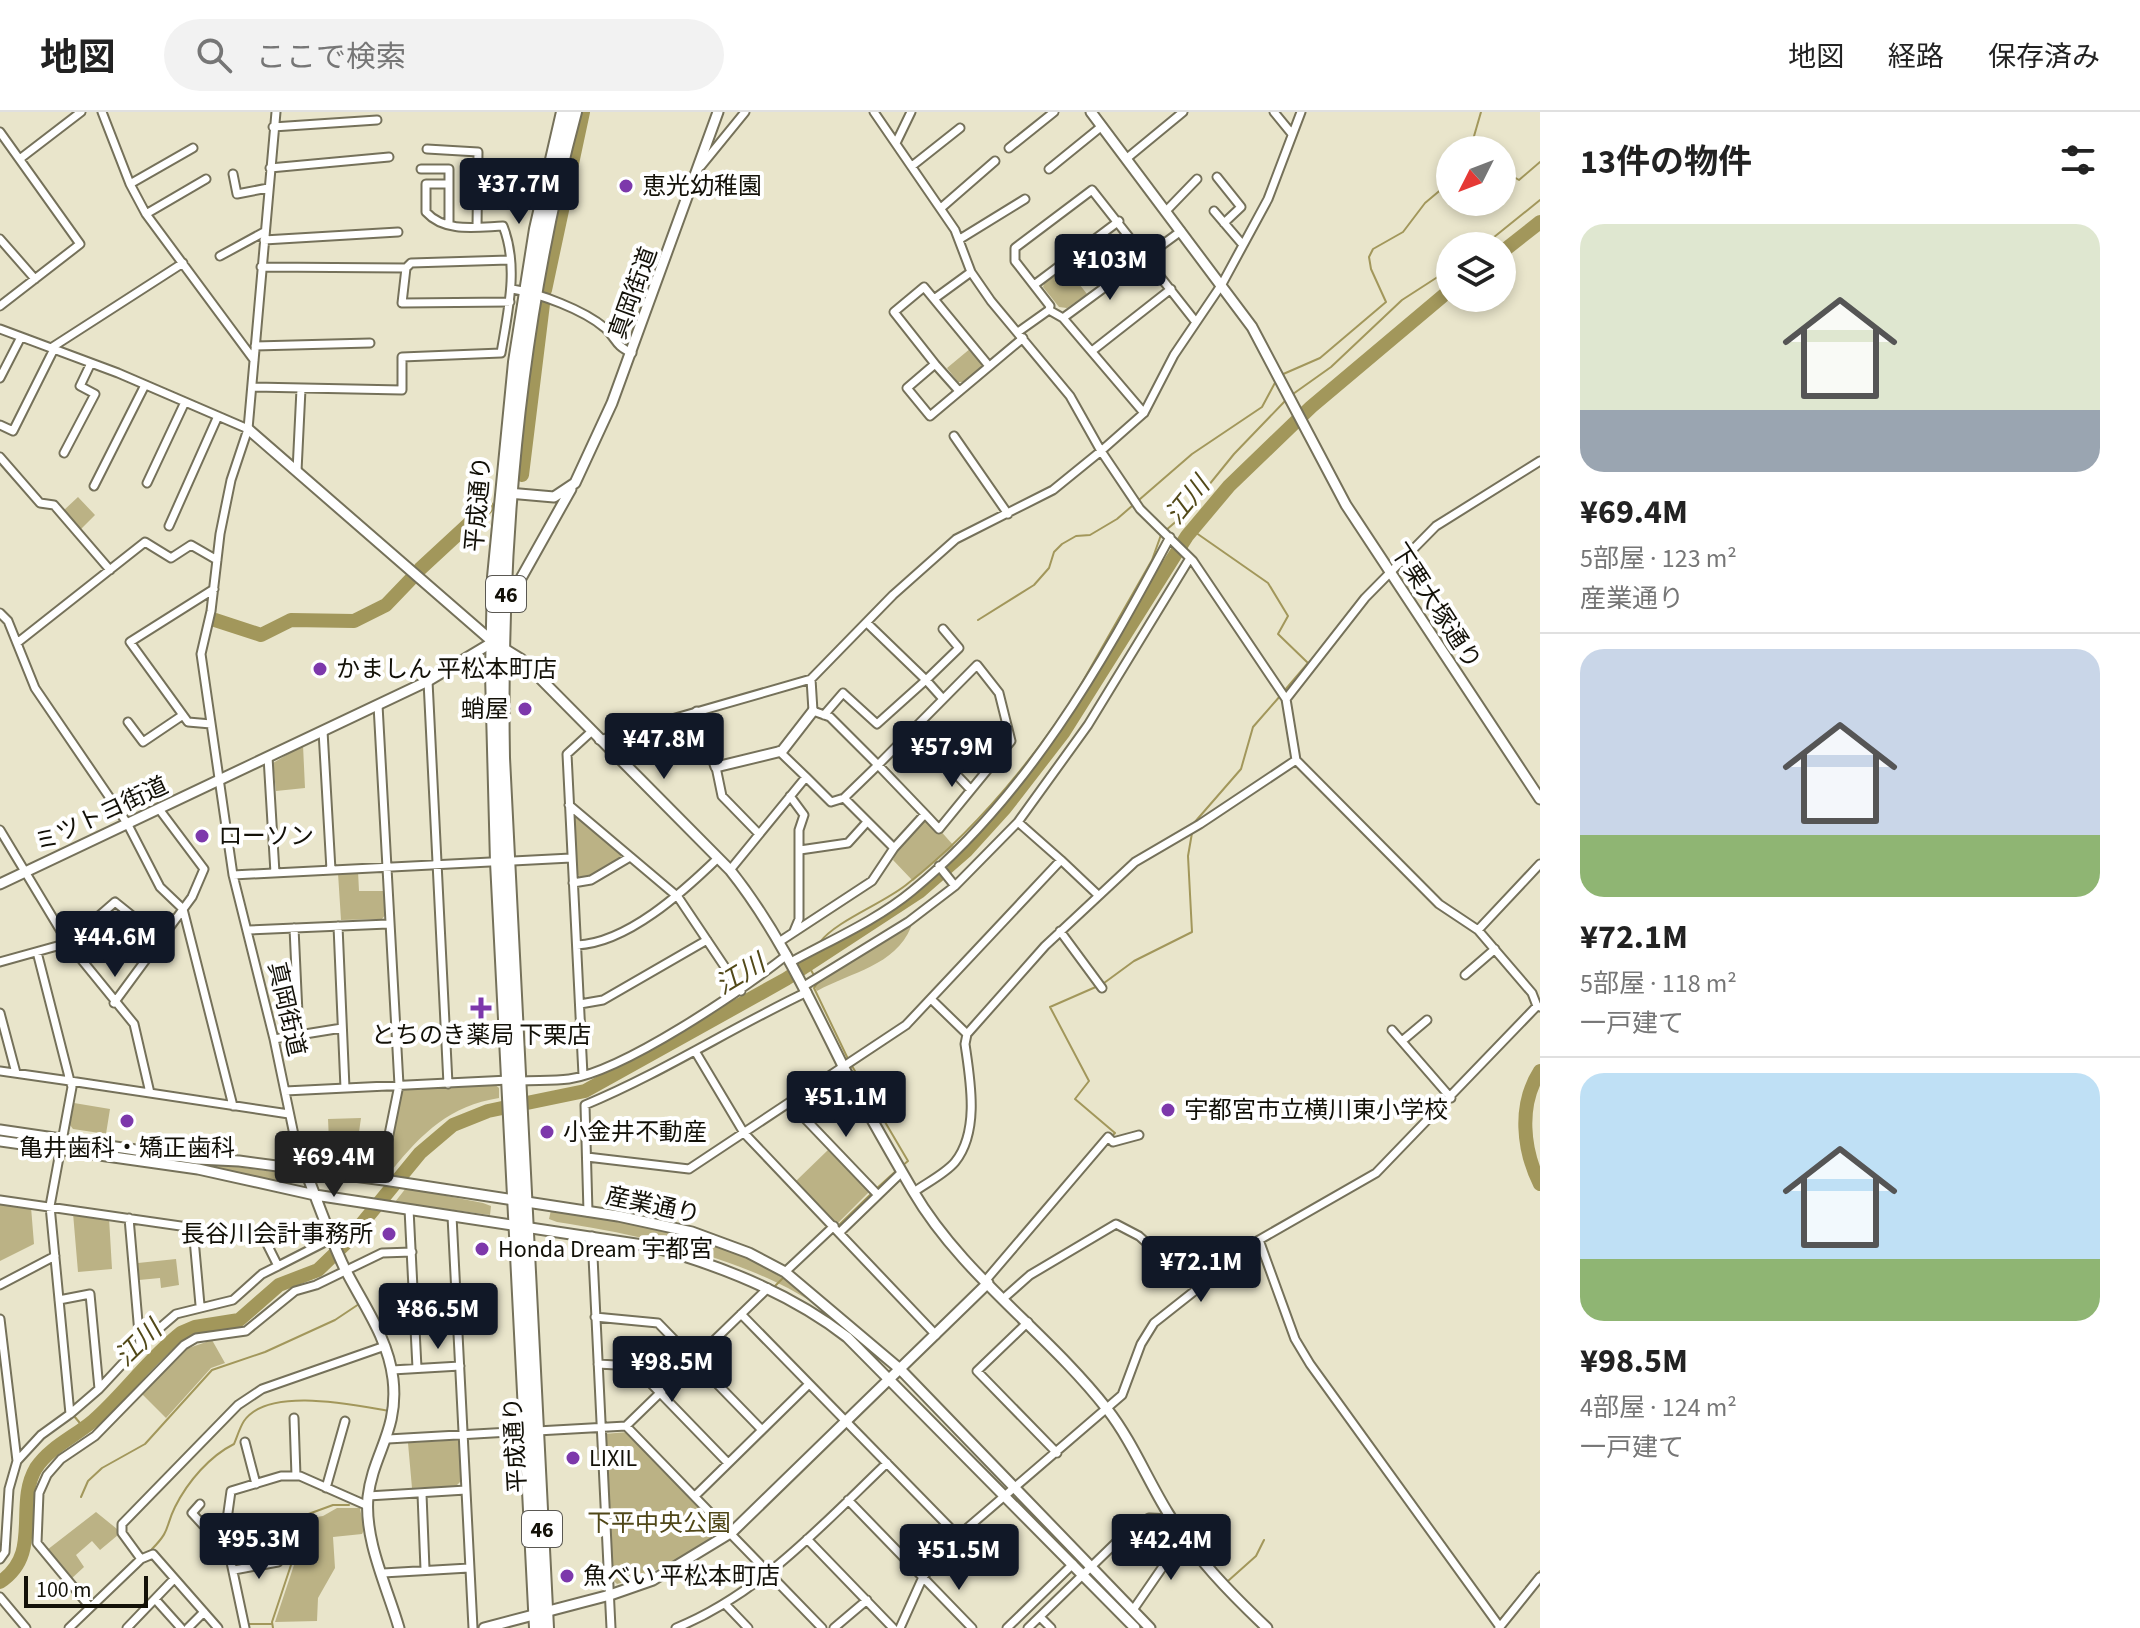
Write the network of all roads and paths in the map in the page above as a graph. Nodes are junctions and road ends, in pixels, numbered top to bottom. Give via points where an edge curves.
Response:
1 (81, 112) edge
2 (102, 112) edge
3 (276, 112) edge
4 (563, 112) edge
5 (575, 112) edge
6 (718, 112) edge
7 (745, 112) edge
8 (874, 112) edge
9 (911, 112) edge
10 (1054, 112) edge
11 (1091, 112) edge
12 (1183, 112) edge
13 (1274, 112) edge
14 (1301, 112) edge
15 (377, 120) dead end
16 (1102, 126) junction
17 (273, 127) junction
18 (960, 128) dead end
19 (0, 132) edge
20 (1292, 134) junction
21 (896, 143) junction
22 (193, 148) dead end
23 (1009, 148) dead end
24 (427, 149) dead end
25 (389, 157) dead end
26 (21, 158) junction
27 (1126, 159) junction
28 (995, 161) dead end
29 (701, 166) junction
30 (912, 166) junction
31 (270, 168) junction
32 (421, 169) dead end
33 (1049, 169) dead end
34 (233, 174) dead end
35 (1217, 177) dead end
36 (206, 179) dead end
37 (1197, 179) dead end
38 (130, 184) junction
39 (449, 184) junction
40 (268, 188) junction
41 (1025, 199) dead end
42 (941, 208) junction
43 (1166, 211) junction
44 (1214, 211) dead end
45 (146, 214) junction
46 (1119, 221) junction
47 (1224, 223) junction
48 (449, 224) junction
49 (477, 227) junction
50 (1181, 231) junction
51 (398, 232) dead end
52 (264, 236) junction
53 (0, 239) edge
54 (960, 239) junction
55 (1243, 245) junction
56 (220, 256) dead end
57 (1146, 256) junction
58 (509, 260) junction
59 (183, 263) junction
60 (261, 267) junction
61 (406, 268) junction
62 (971, 272) junction
63 (35, 279) junction
64 (1222, 284) junction
65 (1034, 285) junction
66 (1171, 289) junction
67 (525, 291) junction
68 (934, 299) junction
69 (510, 302) junction
70 (0, 306) edge
71 (1049, 310) junction
72 (1063, 318) junction
73 (1195, 321) junction
74 (0, 329) edge
75 (1020, 335) junction
76 (21, 337) junction
77 (370, 343) dead end
78 (255, 346) junction
79 (52, 348) junction
80 (1092, 351) junction
81 (632, 353) junction
82 (254, 360) junction
83 (91, 363) junction
84 (935, 364) junction
85 (989, 366) junction
86 (0, 378) edge
87 (145, 385) junction
88 (252, 387) junction
89 (301, 389) junction
90 (959, 391) junction
91 (185, 402) junction
92 (1144, 413) junction
93 (218, 416) junction
94 (0, 425) edge
95 (248, 429) junction
96 (954, 436) dead end
97 (1101, 451) junction
98 (64, 453) dead end
99 (0, 457) edge
100 (1540, 461) edge
101 (297, 471) junction
102 (147, 483) dead end
103 (575, 483) junction
104 (94, 486) dead end
105 (507, 492) junction
106 (1008, 514) junction
107 (169, 526) dead end
108 (1170, 538) junction
109 (1190, 558) junction
110 (217, 560) junction
111 (110, 570) junction
112 (1391, 575) junction
113 (214, 589) junction
114 (505, 606) junction
115 (0, 613) edge
116 (867, 623) junction
117 (943, 629) dead end
118 (17, 643) junction
119 (498, 644) junction
120 (811, 679) junction
121 (926, 680) junction
122 (428, 681) junction
123 (943, 699) junction
124 (1286, 699) junction
125 (378, 705) junction
126 (813, 711) junction
127 (697, 712) junction
128 (183, 715) junction
129 (824, 715) junction
130 (128, 722) dead end
131 (211, 724) junction
132 (913, 729) junction
133 (323, 731) junction
134 (591, 732) junction
135 (599, 740) junction
136 (779, 751) junction
137 (268, 757) junction
138 (1296, 760) junction
139 (878, 765) junction
140 (716, 767) junction
141 (806, 777) junction
142 (218, 780) junction
143 (971, 790) junction
144 (790, 796) junction
145 (844, 798) junction
146 (1540, 799) edge
147 (569, 805) junction
148 (159, 809) junction
149 (925, 814) junction
150 (867, 822) junction
151 (1018, 822) junction
152 (127, 823) junction
153 (0, 830) edge
154 (759, 834) junction
155 (894, 848) junction
156 (800, 850) junction
157 (630, 857) junction
158 (571, 858) junction
159 (718, 858) junction
160 (1061, 860) junction
161 (503, 862) junction
162 (437, 864) junction
163 (1540, 864) edge
164 (939, 866) junction
165 (384, 867) junction
166 (331, 870) junction
167 (730, 870) junction
168 (24, 873) junction
169 (275, 873) junction
170 (233, 875) junction
171 (573, 883) junction
172 (0, 884) edge
173 (955, 886) junction
174 (1098, 895) junction
175 (678, 897) junction
176 (183, 909) junction
177 (388, 924) junction
178 (338, 926) junction
179 (294, 928) junction
180 (248, 930) junction
181 (1478, 930) junction
182 (794, 931) junction
183 (1060, 931) junction
184 (161, 939) junction
185 (707, 940) junction
186 (779, 942) junction
187 (68, 943) junction
188 (577, 945) junction
189 (1495, 949) junction
190 (37, 952) junction
191 (790, 961) junction
192 (0, 962) edge
193 (1465, 975) dead end
194 (805, 987) junction
195 (1102, 988) dead end
196 (741, 991) junction
197 (932, 1000) junction
198 (114, 1003) junction
199 (580, 1004) junction
200 (1539, 1006) edge
201 (0, 1013) edge
202 (1427, 1020) dead end
203 (342, 1028) junction
204 (1392, 1030) dead end
205 (967, 1034) junction
206 (299, 1035) junction
207 (274, 1039) junction
208 (1402, 1041) junction
209 (695, 1051) junction
210 (844, 1068) junction
211 (0, 1071) edge
212 (16, 1073) junction
213 (583, 1075) junction
214 (514, 1080) junction
215 (70, 1081) junction
216 (448, 1084) junction
217 (399, 1085) junction
218 (345, 1088) junction
219 (285, 1091) junction
220 (150, 1093) junction
221 (1451, 1098) junction
222 (791, 1104) junction
223 (233, 1106) junction
224 (289, 1114) junction
225 (0, 1130) edge
226 (744, 1133) junction
227 (1139, 1135) dead end
228 (0, 1141) edge
229 (62, 1144) junction
230 (587, 1157) junction
231 (305, 1170) junction
232 (902, 1172) junction
233 (382, 1180) junction
234 (914, 1192) junction
235 (315, 1195) junction
236 (878, 1195) junction
237 (0, 1200) edge
238 (520, 1202) junction
239 (50, 1206) junction
240 (409, 1209) junction
241 (588, 1212) junction
242 (452, 1216) junction
243 (129, 1218) junction
244 (521, 1226) junction
245 (193, 1228) junction
246 (837, 1229) junction
247 (592, 1236) junction
248 (332, 1240) junction
249 (1259, 1240) junction
250 (412, 1252) junction
251 (55, 1256) junction
252 (278, 1266) junction
253 (344, 1266) junction
254 (785, 1272) junction
255 (987, 1282) junction
256 (0, 1285) edge
257 (1196, 1287) junction
258 (768, 1288) junction
259 (1004, 1298) junction
260 (59, 1300) junction
261 (200, 1305) junction
262 (741, 1314) junction
263 (595, 1317) junction
264 (0, 1319) edge
265 (1028, 1322) junction
266 (936, 1335) junction
267 (140, 1345) junction
268 (385, 1346) junction
269 (694, 1360) junction
270 (598, 1364) junction
271 (460, 1366) junction
272 (417, 1368) junction
273 (392, 1370) junction
274 (901, 1370) junction
275 (892, 1379) junction
276 (809, 1384) junction
277 (99, 1389) junction
278 (660, 1393) junction
279 (1108, 1410) junction
280 (70, 1414) junction
281 (294, 1418) dead end
282 (345, 1421) dead end
283 (847, 1423) junction
284 (626, 1426) junction
285 (601, 1427) junction
286 (762, 1430) junction
287 (532, 1431) junction
288 (463, 1435) junction
289 (388, 1439) junction
290 (245, 1442) dead end
291 (1057, 1453) junction
292 (17, 1461) junction
293 (728, 1463) junction
294 (887, 1463) junction
295 (296, 1476) junction
296 (256, 1484) junction
297 (326, 1488) junction
298 (466, 1490) junction
299 (1010, 1491) junction
300 (422, 1494) junction
301 (696, 1495) junction
302 (848, 1500) junction
303 (368, 1501) junction
304 (200, 1504) dead end
305 (1170, 1516) junction
306 (227, 1521) junction
307 (732, 1532) junction
308 (958, 1536) junction
309 (1184, 1536) junction
310 (807, 1539) junction
311 (0, 1559) edge
312 (141, 1559) junction
313 (278, 1562) dead end
314 (1073, 1564) junction
315 (469, 1568) junction
316 (1092, 1568) junction
317 (425, 1569) junction
318 (234, 1570) junction
319 (770, 1571) junction
320 (383, 1573) junction
321 (1084, 1575) junction
322 (923, 1577) junction
323 (1540, 1577) edge
324 (174, 1579) junction
325 (610, 1595) junction
326 (0, 1597) edge
327 (155, 1599) junction
328 (867, 1600) junction
329 (725, 1604) junction
330 (90, 1607) junction
331 (1133, 1610) junction
332 (204, 1612) junction
333 (541, 1613) junction
334 (1040, 1617) junction
335 (1500, 1627) edge
336 (26, 1628) edge
337 (69, 1628) edge
338 (127, 1628) edge
339 (181, 1628) edge
340 (188, 1628) edge
341 (218, 1628) edge
342 (245, 1628) edge
343 (399, 1628) edge
344 (473, 1628) edge
345 (484, 1628) edge
346 (536, 1628) edge
347 (547, 1628) edge
348 (611, 1628) edge
349 (676, 1628) edge
350 (748, 1628) edge
351 (822, 1628) edge
352 (834, 1628) edge
353 (893, 1628) edge
354 (900, 1628) edge
355 (972, 1628) edge
356 (1007, 1628) edge
357 (1028, 1628) edge
358 (1051, 1628) edge
359 (1135, 1628) edge
360 (1150, 1628) edge
361 (1267, 1628) edge

1 - 26 street
2 - 38 street
3 - 17 street, 真岡街道
4 - 67 main road, 平成通り / 46
5 - 67 main road, 平成通り / 46
6 - 29 street, 真岡街道
7 - 29 street
8 - 21 street
9 - 21 street
10 - 23 street
11 - 16 street
12 - 27 street
13 - 20 street
14 - 20 street
15 - 17 street
16 - 27 street
16 - 33 street
17 - 31 street, 真岡街道
18 - 30 street
19 - 26 street
20 - 55 street via 1268,199
21 - 30 street
22 - 38 street
24 - 49 street via 478,152
25 - 31 street
26 - 63 street via 80,244
27 - 43 street
28 - 42 street
29 - 81 street, 真岡街道
30 - 42 street
31 - 40 street, 真岡街道
32 - 39 street via 449,169
34 - 40 street via 237,194
35 - 47 street via 1241,207
36 - 45 street
37 - 43 street
38 - 45 street
39 - 48 street
39 - 48 street via 426,184 426,212
40 - 52 street, 真岡街道
41 - 54 street
42 - 54 street
43 - 50 street
44 - 47 street
45 - 59 street
46 - 57 street
46 - 65 street
46 - 65 street via 1092,190 1026,239 1015,248 1015,261
47 - 55 street
48 - 49 street
49 - 58 street via 503,226
50 - 57 street
50 - 64 street
51 - 52 street
52 - 56 street
52 - 60 street, 真岡街道
53 - 63 street
54 - 62 street
55 - 64 street
57 - 66 street
57 - 72 street
58 - 61 street via 411,263
58 - 67 street
59 - 79 street
59 - 82 street
60 - 61 street
60 - 78 street, 真岡街道
61 - 69 street via 402,303
62 - 68 street
62 - 75 street
63 - 70 street
64 - 73 street
64 - 112 street, 下栗大塚通り via 1252,327 1346,505
65 - 71 street
66 - 73 street
66 - 80 street
67 - 69 street
67 - 81 street via 607,329 616,346
67 - 105 main road, 平成通り / 46
68 - 84 street via 924,287 894,312
68 - 85 street
69 - 89 street via 501,353 402,357 402,390
71 - 72 street
71 - 75 street
72 - 80 street
73 - 92 street
74 - 76 street
75 - 85 street
75 - 97 street via 1070,396
76 - 79 street
76 - 86 street
77 - 78 street
78 - 82 street, 真岡街道
79 - 83 street
79 - 94 street via 13,431
80 - 92 street
81 - 103 street, 真岡街道
82 - 88 street, 真岡街道
83 - 87 street
83 - 98 street via 80,386 95,394
84 - 90 street
84 - 90 street via 907,388 930,416
85 - 90 street
87 - 91 street
87 - 104 street
88 - 89 street
88 - 95 street, 真岡街道
89 - 101 street
91 - 93 street
91 - 102 street
92 - 97 street
93 - 95 street
93 - 107 street
95 - 101 street
95 - 110 street, 真岡街道 via 231,480
96 - 106 street
97 - 106 street via 1053,490
97 - 108 street via 1140,509
99 - 111 street via 40,503 54,505
100 - 112 street via 1454,512
101 - 119 street
103 - 105 street via 554,497
103 - 114 street, 真岡街道 / 46
105 - 114 main road, 平成通り / 46
105 - 119 main road, 平成通り / 46
106 - 116 street via 956,539
108 - 109 street
108 - 164 street via 1059,727 991,816
109 - 124 street
109 - 151 street via 1088,725
110 - 111 street via 191,545 171,558 145,542
110 - 113 street, 真岡街道
111 - 118 street
112 - 124 street via 1365,598
112 - 146 street, 下栗大塚通り
113 - 128 street via 130,642
113 - 131 street, 真岡街道 via 201,654
114 - 119 main road, 平成通り / 46
115 - 118 street
116 - 120 street
116 - 121 street
117 - 121 street via 959,648
118 - 152 street via 35,688
119 - 122 street, ミツトヨ街道
119 - 134 street
119 - 161 main road, 平成通り / 46
120 - 126 street
120 - 127 street
121 - 123 street
121 - 129 street via 877,724 843,693
122 - 125 street, ミツトヨ街道
122 - 162 street
123 - 132 street
123 - 143 street via 977,665 999,693 1011,741
124 - 138 street
125 - 133 street, ミツトヨ街道
125 - 165 street
126 - 129 street
126 - 136 street
127 - 135 street
127 - 140 street
128 - 130 street via 143,742
128 - 131 street via 188,722
129 - 139 street
131 - 142 street, 真岡街道
132 - 139 street
132 - 143 street
133 - 137 street, ミツトヨ街道
133 - 166 street
134 - 135 street
134 - 147 street via 567,754
135 - 159 street
136 - 140 street
136 - 141 street
137 - 142 street, ミツトヨ街道
137 - 169 street
138 - 174 street via 1135,862
138 - 181 street via 1439,904
139 - 145 street
139 - 149 street
140 - 154 street via 722,796
141 - 144 street
141 - 145 street via 831,802
142 - 148 street, ミツトヨ街道
142 - 170 street, 真岡街道
143 - 149 street via 939,829
144 - 154 street
144 - 156 street via 804,815
145 - 150 street
147 - 157 street
147 - 158 street
148 - 152 street, ミツトヨ街道
148 - 176 street via 204,869
149 - 155 street
150 - 155 street
150 - 156 street via 848,843
151 - 160 street
151 - 173 street
152 - 168 street, ミツトヨ街道
152 - 176 street via 160,887
153 - 168 street
154 - 167 street
155 - 182 street via 872,881
156 - 182 street via 799,919
157 - 171 street via 591,880
157 - 175 street
158 - 161 street
158 - 171 street
159 - 167 street
159 - 175 street
160 - 174 street
160 - 197 street
161 - 162 street
161 - 214 main road, 平成通り / 46
162 - 165 street
162 - 216 street
163 - 181 street
164 - 173 street
164 - 191 street via 911,892
165 - 166 street
165 - 177 street
166 - 169 street
167 - 186 street
168 - 172 street, ミツトヨ街道
168 - 187 street
169 - 170 street
170 - 180 street, 真岡街道
171 - 188 street
173 - 194 street
174 - 183 street
175 - 185 street
175 - 188 street via 599,944
176 - 184 street
176 - 223 street
177 - 178 street
177 - 217 street
178 - 179 street
178 - 203 street
179 - 180 street
179 - 206 street
180 - 207 street, 真岡街道
181 - 189 street
182 - 186 street
183 - 195 street
183 - 205 street
184 - 187 street via 115,902
184 - 198 street
185 - 196 street
185 - 199 street via 603,1000
186 - 191 street
187 - 190 street
187 - 198 street
188 - 199 street
189 - 193 street
189 - 200 street
190 - 192 street
190 - 215 street
191 - 194 street
191 - 196 street
194 - 209 street
194 - 210 street
196 - 213 street via 620,1060
197 - 205 street
197 - 210 street
198 - 220 street via 134,1024
199 - 213 street
200 - 221 street
201 - 212 street
202 - 208 street
203 - 206 street
203 - 218 street
204 - 208 street
205 - 234 street via 974,1101 962,1150 954,1163
206 - 207 street
207 - 219 street, 真岡街道
208 - 221 street
209 - 226 street
209 - 230 street via 639,1083 585,1105
210 - 222 street
210 - 232 street
211 - 212 street
212 - 215 street
213 - 214 street
214 - 216 street
214 - 238 main road, 平成通り / 46
215 - 220 street
215 - 229 street
216 - 217 street
217 - 218 street
217 - 233 street
218 - 219 street
219 - 224 street, 真岡街道
220 - 223 street
221 - 249 street via 1376,1173
222 - 226 street
222 - 236 street
223 - 224 street
224 - 231 street, 真岡街道
225 - 229 street, 産業通り
226 - 230 street via 689,1169
226 - 246 street
227 - 255 street via 1113,1142 1108,1137
228 - 229 street, 産業通り
229 - 231 street, 産業通り
229 - 235 street, 産業通り
229 - 239 street
230 - 241 street
231 - 233 street, 産業通り
231 - 235 street, 真岡街道
232 - 234 street
232 - 236 street
233 - 238 street, 産業通り
234 - 255 street via 936,1227
235 - 240 street, 産業通り
235 - 248 street, 真岡街道
236 - 246 street
237 - 239 street
238 - 241 street, 産業通り
238 - 244 main road, 平成通り / 46
239 - 243 street
239 - 251 street
240 - 242 street, 産業通り
240 - 250 street
241 - 254 street, 産業通り via 692,1232
242 - 244 street, 産業通り
242 - 271 street
243 - 245 street
243 - 267 street
244 - 247 street, 産業通り
244 - 287 main road, 平成通り / 46
245 - 252 street via 264,1238
245 - 261 street
246 - 254 street
246 - 266 street
247 - 258 street, 産業通り via 691,1257
247 - 263 street
248 - 252 street
248 - 253 street, 真岡街道
249 - 257 street
249 - 335 street via 1295,1339
250 - 253 street via 382,1253
250 - 272 street
251 - 256 street
251 - 260 street
252 - 261 street via 233,1300
253 - 268 street
253 - 330 street via 316,1285 295,1291 246,1331 196,1338 184,1345 95,1436 47,1475 39,1493 37,1543
254 - 274 street, 産業通り
255 - 259 street
255 - 266 street
257 - 259 street via 1139,1236 1116,1224 1030,1275
257 - 279 street via 1154,1323 1122,1395
258 - 262 street
258 - 275 street, 産業通り via 813,1311
259 - 265 street
260 - 277 street via 90,1294
260 - 280 street
261 - 267 street via 163,1322
262 - 269 street
262 - 276 street
263 - 269 street via 658,1323
263 - 270 street
264 - 292 street
265 - 279 street
265 - 291 street via 977,1371
266 - 274 street
267 - 277 street
268 - 273 street
268 - 312 street via 262,1389 238,1405 122,1524 122,1533
269 - 278 street
269 - 286 street
270 - 278 street via 628,1363
270 - 285 street
271 - 272 street
271 - 288 street
272 - 273 street
273 - 289 street via 395,1405
274 - 275 street
274 - 299 street, 産業通り
275 - 283 street
275 - 299 street, 産業通り
276 - 283 street
276 - 286 street
277 - 280 street
278 - 284 street
278 - 293 street
279 - 291 street
279 - 305 street
280 - 292 street
281 - 295 street
282 - 297 street
283 - 294 street
283 - 307 street
284 - 285 street
284 - 301 street
285 - 287 street
285 - 325 street
286 - 293 street
287 - 288 street
287 - 333 main road, 平成通り / 46
288 - 289 street
288 - 298 street
289 - 303 street
290 - 296 street
291 - 299 street
292 - 311 street
293 - 301 street
294 - 302 street
294 - 308 street
295 - 296 street
295 - 297 street
296 - 306 street via 231,1491
297 - 303 street
298 - 300 street
298 - 315 street
299 - 308 street
299 - 314 street, 産業通り
299 - 316 street, 産業通り
300 - 303 street
300 - 317 street
301 - 307 street
302 - 310 street
302 - 322 street
303 - 320 street via 371,1538
304 - 306 street via 192,1513 203,1525
305 - 309 street
305 - 316 street via 1149,1518 1130,1529
306 - 318 street
307 - 319 street
307 - 325 street via 653,1580
308 - 322 street
309 - 331 street
309 - 361 street via 1203,1565
310 - 319 street
310 - 328 street
312 - 324 street via 153,1554
312 - 330 street
313 - 318 street
314 - 321 street, 産業通り
314 - 356 street
315 - 317 street
315 - 344 street
316 - 321 street
316 - 331 street, 産業通り
317 - 320 street
318 - 342 street
319 - 329 street
319 - 351 street
320 - 343 street
321 - 334 street
321 - 359 street, 産業通り
322 - 354 street
322 - 355 street
323 - 335 street
324 - 327 street
324 - 332 street
325 - 333 street
325 - 348 street
326 - 336 street
327 - 338 street
327 - 339 street
328 - 352 street
328 - 353 street
329 - 349 street
329 - 350 street
330 - 337 street
331 - 360 street, 産業通り
332 - 340 street
332 - 341 street
333 - 345 street
333 - 346 main road, 平成通り / 46
333 - 347 main road, 平成通り / 46
334 - 357 street
334 - 358 street

